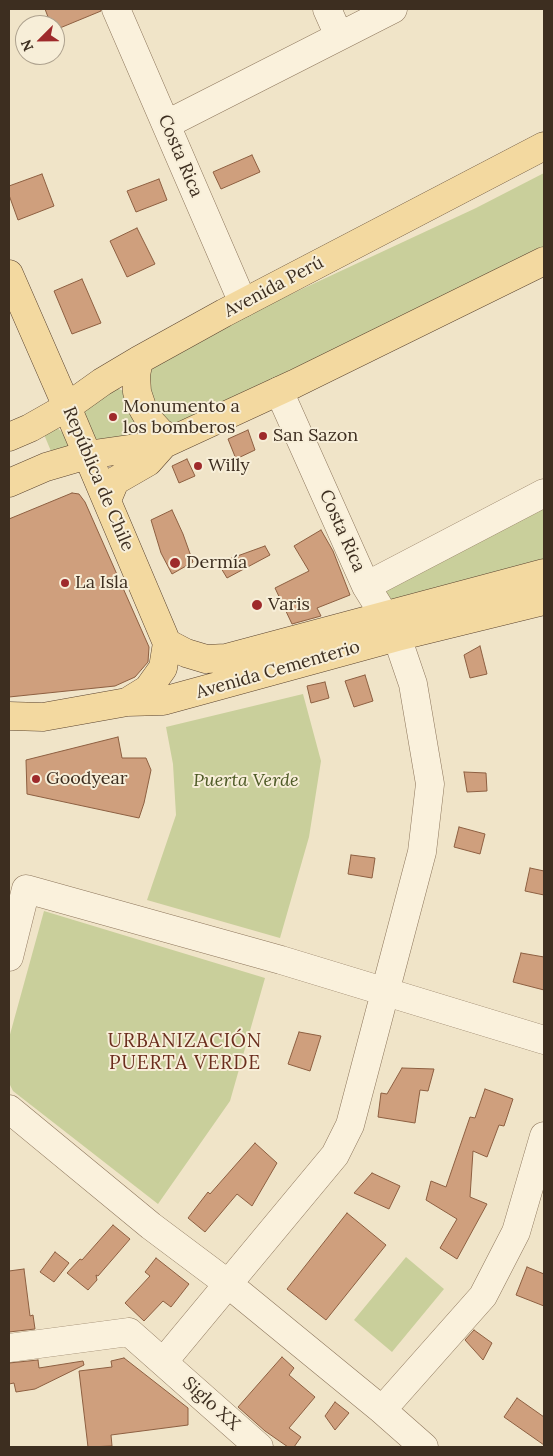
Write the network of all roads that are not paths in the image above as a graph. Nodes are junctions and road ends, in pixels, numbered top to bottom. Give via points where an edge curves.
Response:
1 (116, 9) edge
2 (327, 9) edge
3 (392, 9) edge
4 (339, 36) junction
5 (167, 124) junction
6 (544, 146) edge
7 (544, 261) edge
8 (10, 283) edge
9 (243, 303) junction
10 (138, 360) junction
11 (279, 391) junction
12 (67, 407) junction
13 (9, 437) edge
14 (169, 441) junction
15 (87, 455) junction
16 (9, 483) edge
17 (544, 492) edge
18 (107, 500) junction
19 (544, 573) edge
20 (366, 586) junction
21 (544, 601) edge
22 (390, 626) junction
23 (167, 643) junction
24 (127, 702) junction
25 (9, 716) edge
26 (9, 957) edge
27 (385, 992) junction
28 (544, 1040) edge
29 (9, 1109) edge
30 (544, 1136) edge
31 (227, 1283) junction
32 (9, 1348) edge
33 (164, 1362) junction
34 (382, 1410) junction
35 (259, 1447) edge
36 (424, 1447) edge

1 - 5 street, Costa Rica
2 - 4 street
3 - 4 street
4 - 5 street
5 - 9 street, Costa Rica
6 - 9 main road, Avenida Perú
7 - 11 main road
8 - 12 main road, República de Chile
9 - 10 main road, Avenida Perú
10 - 12 main road, Avenida Perú
10 - 14 main road via 136,384 142,407
11 - 14 main road
11 - 20 street, Costa Rica
12 - 13 main road, Avenida Perú
12 - 15 main road, República de Chile
14 - 15 main road
14 - 18 main road via 148,462 115,481
15 - 16 main road via 46,467
15 - 18 main road, República de Chile
17 - 20 street
18 - 23 main road, República de Chile
19 - 22 main road, Avenida Cementerio
20 - 22 street, Costa Rica
21 - 22 main road, Avenida Cementerio
22 - 23 main road, Avenida Cementerio via 226,658 199,657
22 - 24 main road, Avenida Cementerio via 163,702
22 - 27 street, Costa Rica via 413,684 430,784 422,852
23 - 24 main road via 163,668 148,689
24 - 25 main road, Avenida Cementerio via 43,716
26 - 27 street via 26,889
27 - 28 street
27 - 31 street, Costa Rica via 350,1124 335,1155
29 - 31 street via 151,1226
30 - 34 street via 516,1232 483,1296
31 - 33 street, Costa Rica
31 - 34 street
32 - 33 street, Siglo XX via 129,1332
33 - 35 street, Siglo XX
34 - 36 street

